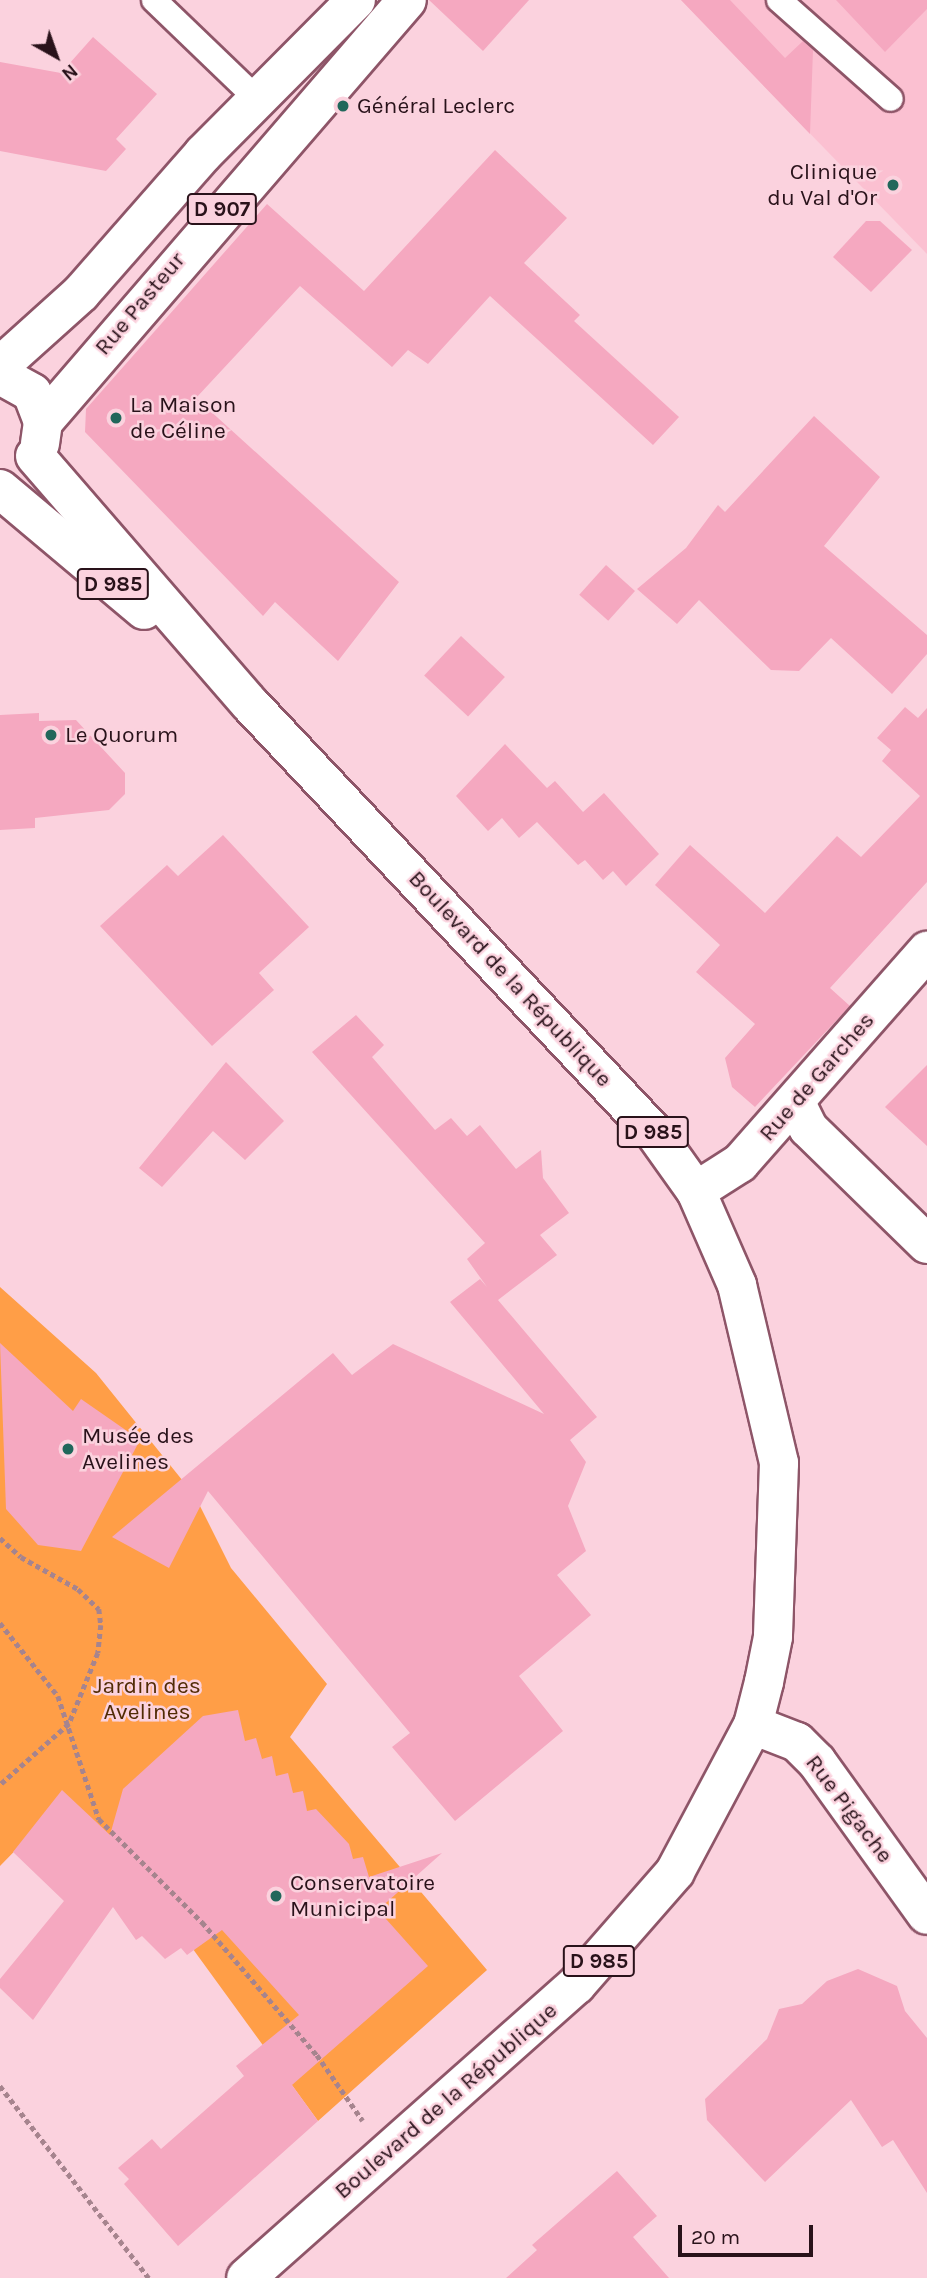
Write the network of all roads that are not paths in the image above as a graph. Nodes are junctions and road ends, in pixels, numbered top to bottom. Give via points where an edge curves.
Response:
1 (154, 0) edge
2 (356, 0) edge
3 (407, 0) edge
4 (779, 0) edge
5 (257, 99) junction
6 (891, 99) dead end
7 (0, 366) edge
8 (0, 375) edge
9 (39, 439) junction
10 (0, 477) edge
11 (0, 489) edge
12 (226, 678) junction
13 (927, 951) edge
14 (796, 1103) junction
15 (696, 1191) junction
16 (927, 1244) edge
17 (753, 1725) junction
18 (927, 1915) edge
19 (246, 2278) edge

1 - 5 lane
2 - 5 main road, D 907
3 - 9 main road, Rue Pasteur / D 907 via 117,329
4 - 6 lane
5 - 7 main road, D 907 via 81,293
8 - 9 main road, Boulevard de la République via 32,393
9 - 10 main road
9 - 12 main road, Boulevard de la République / D 985
11 - 12 main road, Boulevard de la République / D 985
12 - 15 main road, Boulevard de la République / D 985 via 656,1135
13 - 14 main road, Rue de Garches
14 - 15 main road, Rue de Garches via 740,1163
14 - 16 main road via 808,1128
15 - 17 main road, Boulevard de la République / D 985 via 737,1285 779,1464 773,1637
17 - 18 main road, Rue Pigache via 797,1742 817,1762
17 - 19 main road, Boulevard de la République / D 985 via 696,1839 650,1906 576,1985

